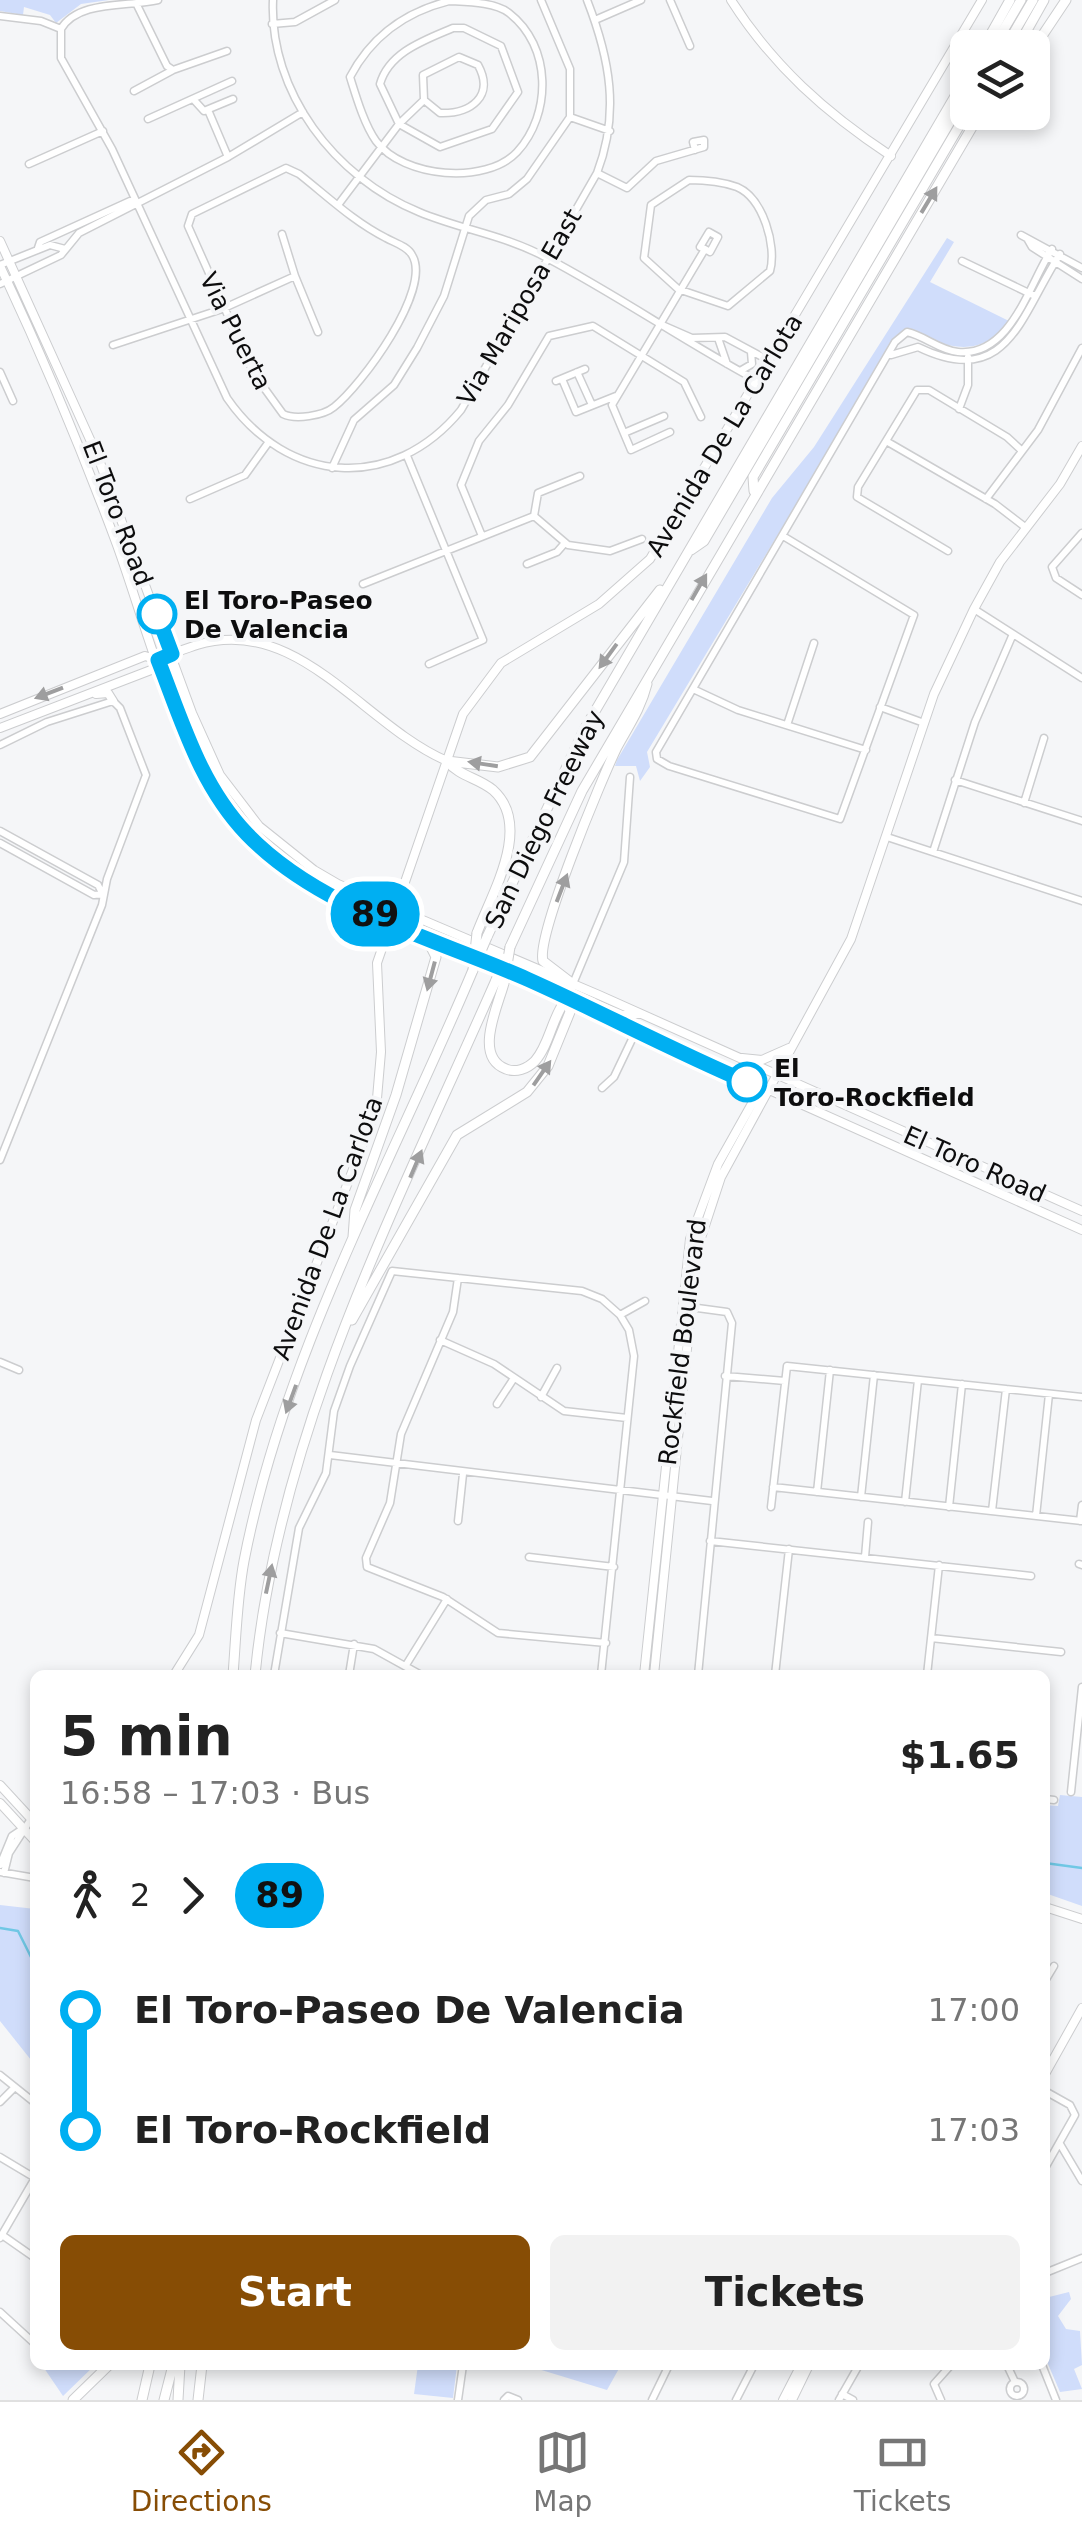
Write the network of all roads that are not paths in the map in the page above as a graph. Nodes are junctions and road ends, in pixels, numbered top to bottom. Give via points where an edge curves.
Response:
1 (158, 0) edge
2 (273, 0) edge
3 (336, 0) edge
4 (541, 0) edge
5 (588, 0) edge
6 (642, 0) edge
7 (670, 0) edge
8 (731, 0) edge
9 (982, 0) edge
10 (1010, 0) edge
11 (1021, 0) edge
12 (1032, 0) edge
13 (1044, 0) edge
14 (1066, 0) edge
15 (137, 5) junction
16 (0, 16) edge
17 (595, 20) junction
18 (272, 24) junction
19 (60, 29) junction
20 (993, 30) edge
21 (1004, 30) edge
22 (1015, 30) edge
23 (1027, 30) edge
24 (1046, 30) edge
25 (690, 46) dead end
26 (227, 52) dead end
27 (170, 68) junction
28 (232, 81) dead end
29 (209, 91) junction
30 (134, 92) dead end
31 (234, 99) dead end
32 (194, 100) junction
33 (424, 100) junction
34 (950, 105) edge
35 (212, 108) junction
36 (303, 112) junction
37 (570, 117) junction
38 (148, 119) dead end
39 (950, 122) edge
40 (399, 124) junction
41 (102, 130) junction
42 (957, 130) edge
43 (970, 130) edge
44 (610, 132) junction
45 (382, 146) junction
46 (695, 150) dead end
47 (891, 156) junction
48 (228, 157) junction
49 (29, 164) dead end
50 (597, 173) junction
51 (359, 176) junction
52 (138, 202) junction
53 (338, 206) junction
54 (466, 226) junction
55 (282, 234) dead end
56 (0, 242) edge
57 (38, 248) junction
58 (65, 249) junction
59 (705, 249) dead end
60 (1052, 249) junction
61 (1060, 254) junction
62 (22, 256) junction
63 (549, 258) junction
64 (1046, 258) junction
65 (962, 260) dead end
66 (1054, 262) junction
67 (3, 264) edge
68 (1082, 268) edge
69 (29, 270) junction
70 (295, 276) junction
71 (7, 280) edge
72 (1082, 280) edge
73 (678, 289) junction
74 (1026, 292) junction
75 (1034, 296) junction
76 (222, 309) junction
77 (191, 320) junction
78 (659, 324) junction
79 (318, 332) dead end
80 (719, 337) junction
81 (113, 345) dead end
82 (1082, 348) edge
83 (749, 350) junction
84 (642, 355) junction
85 (890, 356) junction
86 (968, 356) junction
87 (770, 361) junction
88 (727, 365) junction
89 (740, 371) junction
90 (0, 372) edge
91 (758, 381) junction
92 (618, 395) junction
93 (13, 401) dead end
94 (592, 406) junction
95 (959, 409) junction
96 (664, 416) dead end
97 (701, 417) dead end
98 (670, 432) dead end
99 (624, 434) junction
100 (886, 441) junction
101 (268, 443) junction
102 (1082, 446) edge
103 (1020, 449) junction
104 (407, 456) junction
105 (332, 468) junction
106 (1076, 468) edge
107 (580, 476) dead end
108 (754, 494) junction
109 (190, 499) dead end
110 (986, 499) junction
111 (534, 516) junction
112 (1024, 528) junction
113 (1082, 533) edge
114 (482, 536) junction
115 (783, 536) junction
116 (642, 540) dead end
117 (564, 544) junction
118 (446, 551) junction
119 (948, 552) dead end
120 (685, 555) junction
121 (527, 564) dead end
122 (670, 581) junction
123 (362, 584) dead end
124 (1082, 594) edge
125 (974, 609) junction
126 (1013, 634) junction
127 (814, 644) dead end
128 (172, 654) junction
129 (158, 660) junction
130 (429, 664) dead end
131 (650, 672) junction
132 (1082, 678) edge
133 (116, 682) junction
134 (693, 688) junction
135 (77, 697) junction
136 (115, 702) junction
137 (880, 707) junction
138 (0, 714) edge
139 (924, 723) junction
140 (787, 725) junction
141 (0, 728) edge
142 (1044, 738) dead end
143 (0, 745) edge
144 (866, 750) junction
145 (447, 760) junction
146 (630, 776) dead end
147 (956, 780) junction
148 (1024, 803) junction
149 (1082, 821) edge
150 (0, 831) edge
151 (887, 838) junction
152 (0, 843) edge
153 (933, 852) junction
154 (103, 894) junction
155 (1082, 901) edge
156 (398, 909) junction
157 (393, 922) junction
158 (482, 935) junction
159 (500, 982) junction
160 (573, 984) junction
161 (567, 998) junction
162 (590, 1011) junction
163 (639, 1014) junction
164 (634, 1033) junction
165 (790, 1048) junction
166 (732, 1056) junction
167 (774, 1076) junction
168 (602, 1088) dead end
169 (767, 1090) junction
170 (0, 1160) edge
171 (965, 1160) junction
172 (959, 1174) junction
173 (1082, 1211) edge
174 (1082, 1230) edge
175 (353, 1243) junction
176 (458, 1278) junction
177 (645, 1301) dead end
178 (686, 1306) junction
179 (620, 1316) junction
180 (345, 1328) junction
181 (440, 1340) junction
182 (0, 1362) edge
183 (557, 1368) dead end
184 (19, 1370) dead end
185 (830, 1370) junction
186 (874, 1375) junction
187 (726, 1376) junction
188 (514, 1378) junction
189 (918, 1380) junction
190 (785, 1381) junction
191 (962, 1384) junction
192 (1006, 1389) junction
193 (1050, 1394) junction
194 (540, 1397) junction
195 (1082, 1397) edge
196 (497, 1404) dead end
197 (627, 1418) junction
198 (330, 1455) junction
199 (395, 1466) junction
200 (463, 1474) junction
201 (773, 1488) junction
202 (620, 1491) junction
203 (818, 1492) junction
204 (665, 1497) junction
205 (861, 1497) junction
206 (712, 1501) junction
207 (905, 1502) junction
208 (1082, 1505) edge
209 (949, 1506) junction
210 (771, 1507) dead end
211 (992, 1511) junction
212 (1036, 1516) junction
213 (458, 1521) dead end
214 (1081, 1521) edge
215 (868, 1522) dead end
216 (710, 1541) junction
217 (789, 1549) junction
218 (529, 1557) dead end
219 (864, 1557) junction
220 (939, 1564) junction
221 (614, 1567) junction
222 (1031, 1576) dead end
223 (447, 1599) junction
224 (280, 1633) junction
225 (931, 1638) junction
226 (606, 1643) junction
227 (354, 1644) junction
228 (1061, 1652) dead end
229 (406, 1665) junction
230 (178, 1670) edge
231 (233, 1670) edge
232 (256, 1670) edge
233 (275, 1670) edge
234 (350, 1670) edge
235 (414, 1670) edge
236 (602, 1670) edge
237 (645, 1670) edge
238 (654, 1670) edge
239 (699, 1670) edge
240 (777, 1670) edge
241 (928, 1670) edge
242 (1082, 1686) edge
243 (1080, 1732) edge
244 (1077, 1775) edge
245 (0, 1786) edge
246 (1071, 1792) dead end
247 (0, 1804) edge
248 (30, 1815) edge
249 (30, 1823) edge
250 (22, 1830) junction
251 (30, 1837) edge
252 (2, 1870) edge
253 (30, 1877) edge
254 (1050, 1909) edge
255 (1082, 1919) edge
256 (1054, 1966) dead end
257 (1050, 1973) edge
258 (1082, 2008) edge
259 (1050, 2065) edge
260 (0, 2074) edge
261 (13, 2088) junction
262 (1050, 2094) edge
263 (30, 2099) edge
264 (0, 2102) edge
265 (1060, 2144) junction
266 (0, 2157) edge
267 (1050, 2160) edge
268 (30, 2175) edge
269 (1082, 2181) edge
270 (30, 2187) edge
271 (1, 2236) edge
272 (30, 2255) edge
273 (1082, 2258) edge
274 (1050, 2271) edge
275 (0, 2312) edge
276 (30, 2339) edge
277 (105, 2370) edge
278 (149, 2370) edge
279 (174, 2370) edge
280 (176, 2370) edge
281 (201, 2370) edge
282 (462, 2370) edge
283 (667, 2370) edge
284 (751, 2370) edge
285 (798, 2370) edge
286 (807, 2370) edge
287 (856, 2370) edge
288 (947, 2370) edge
289 (1009, 2370) edge
290 (1044, 2370) edge
291 (1014, 2382) dead end
292 (841, 2397) edge
293 (73, 2400) edge
294 (142, 2400) edge
295 (164, 2400) edge
296 (178, 2400) edge
297 (198, 2400) edge
298 (458, 2400) edge
299 (504, 2400) edge
300 (518, 2400) edge
301 (652, 2400) edge
302 (736, 2400) edge
303 (783, 2400) edge
304 (792, 2400) edge
305 (853, 2400) edge
306 (941, 2400) edge
307 (1056, 2400) edge

1 - 15 street
2 - 18 street
3 - 18 street via 295,22
4 - 37 street via 570,69
5 - 17 street, Via Mariposa East
6 - 17 street
7 - 25 street
8 - 47 main road via 798,85
9 - 47 main road, Avenida De La Carlota
10 - 20 highway
11 - 21 highway
12 - 22 highway
13 - 23 highway
14 - 24 highway
15 - 19 street via 83,9
15 - 27 street
16 - 19 street
17 - 44 street, Via Mariposa East via 608,68
18 - 36 street via 279,61
19 - 41 street, Via Mariposa East via 61,58
26 - 27 street
27 - 30 street
28 - 29 street
29 - 32 street
29 - 35 street
31 - 35 street
32 - 35 street via 200,110
32 - 38 street
33 - 33 street via 446,114 479,100 486,83 478,65 455,58 423,75
33 - 40 street
34 - 120 highway, San Diego Freeway
35 - 48 street
36 - 48 street
36 - 51 street
37 - 44 street
37 - 54 street via 528,179 510,194 478,205
39 - 120 highway via 704,541
40 - 40 street via 380,78 412,45 464,28 501,46 518,92 498,125 440,147
40 - 45 street
41 - 49 street
41 - 52 street, Via Mariposa East
42 - 108 highway via 753,476
108 -> 43 highway, San Diego Freeway
44 - 50 street, Via Mariposa East
45 - 45 street via 350,77 368,46 398,22 444,2 513,16 539,60 544,102 519,150 465,174 426,171
45 - 51 street
46 - 50 street via 656,160 627,188
47 - 87 main road, Avenida De La Carlota
48 - 52 street
50 - 63 street, Via Mariposa East
51 - 53 street
51 - 54 street via 405,206
52 - 57 street
52 - 58 street via 79,233
52 - 77 street, Via Mariposa East
53 - 76 street, Via Puerta via 286,168 192,214 190,234
53 - 76 street, Via Puerta via 407,248 416,266 408,306 382,352 336,406 296,417 282,414
54 - 63 street
54 - 105 street via 444,296 418,348 394,386 354,420
55 - 70 street
56 - 67 main road, El Toro Road
57 - 58 street
57 - 62 street
58 - 69 street
59 - 73 street
60 - 61 street
60 - 64 street
60 - 64 street via 1025,237
61 - 66 street
61 - 68 street
62 - 67 street
62 - 69 street
63 - 78 street
63 - 104 street, Via Mariposa East via 461,410
64 - 66 street
64 - 74 street
65 - 74 street
66 - 72 street
66 - 75 street
67 - 71 main road, El Toro Road
69 - 71 street
70 - 76 street
70 - 79 street
71 - 128 main road, El Toro Road via 98,457
71 - 129 main road, El Toro Road via 86,462
73 - 73 street via 728,306 770,272 767,228 740,188 689,180 651,205 644,258
73 - 78 street
74 - 75 street
74 - 86 street via 1004,333
75 - 86 street via 1009,342 988,356
76 - 77 street
77 - 81 street
77 - 101 street, Via Mariposa East via 228,398
78 - 80 street via 692,338
78 - 84 street
78 - 88 street
80 - 83 street via 735,338
80 - 88 street
82 - 103 street via 1046,417
83 - 87 street
83 - 89 street via 752,364
84 - 92 street
84 - 97 street via 684,382
84 - 114 street via 593,326 548,336 480,441 461,485
85 - 86 street via 910,347 952,361
85 - 86 street via 907,332
85 - 115 street
86 - 95 street
87 - 91 main road, Avenida De La Carlota
88 - 89 street
89 - 91 street
90 - 93 street
91 - 145 main road, Avenida De La Carlota via 650,559 600,604 501,662 472,697
92 - 94 street
92 - 99 street via 612,405
94 - 94 street via 581,371 559,380 576,412
95 - 100 street via 920,388
95 - 103 street
96 - 99 street
98 - 99 street via 631,450
100 - 110 street
100 - 119 street via 857,498
101 - 105 street, Via Mariposa East
101 - 109 street via 245,476
102 - 106 main road
103 - 110 street
104 - 105 street, Via Mariposa East
104 - 118 street
106 - 112 main road
107 - 111 street via 538,493
131 -> 108 highway, San Diego Freeway
110 - 112 street
111 - 114 street
111 - 117 street
112 - 125 main road
113 - 124 street via 1052,570
114 - 118 street
115 - 134 street
115 - 137 street via 914,615
116 - 117 street via 610,551
117 - 121 street
118 - 123 street
118 - 130 street via 483,640
120 - 122 highway, San Diego Freeway
122 -> 145 highway via 530,757 498,767
122 - 158 highway, San Diego Freeway via 554,784
125 - 126 street
125 - 139 main road
126 - 132 street
126 - 147 street
127 - 140 street
128 - 129 main road
128 - 145 main road via 221,640 275,646
128 - 156 main road, El Toro Road via 212,760 252,817 314,870
129 - 133 main road
129 -> 138 main road via 145,656
129 - 157 main road, El Toro Road via 201,768 248,835 298,877
131 - 159 highway, San Diego Freeway, bridge via 582,791 510,946
160 -> 131 highway via 543,961 544,935 595,799 641,708
133 - 135 main road
133 - 136 main road
134 - 140 street
134 - 144 street via 658,759 840,819
135 - 136 main road via 104,692
135 - 141 main road
136 - 143 street
136 - 154 street via 146,781
137 - 139 street
137 - 144 street
139 - 151 main road
140 - 144 street
142 - 148 street
145 - 156 main road, Avenida De La Carlota
145 - 158 highway via 456,773 490,788 510,824
146 - 160 street via 623,864
147 - 148 street
147 - 153 street
148 - 149 street
150 - 154 street
151 - 153 street
151 - 165 main road via 851,939
152 - 154 street
153 - 155 street
154 - 170 street
156 - 157 main road, Avenida De La Carlota
156 - 160 main road, El Toro Road
157 - 161 main road, El Toro Road
157 -> 175 highway via 430,944 436,957 355,1210
157 - 230 main road, Avenida De La Carlota via 376,968 376,1110 256,1420 203,1624
158 - 175 highway, bridge via 473,970
159 - 161 highway via 489,1044 495,1061 508,1070 535,1060
180 -> 159 highway
160 - 161 street
160 - 163 main road, El Toro Road
161 - 162 main road, El Toro Road
180 -> 161 highway via 362,1310 457,1135 541,1077 570,1012
162 - 163 main road via 596,1004
162 - 164 main road, El Toro Road
163 - 166 main road, El Toro Road
164 - 168 street
164 - 169 main road, El Toro Road
165 - 166 main road via 762,1060
165 - 167 main road
166 - 167 main road, El Toro Road
167 - 169 main road, Rockfield Boulevard
167 - 171 main road, El Toro Road
169 - 172 main road, El Toro Road
169 - 178 main road, Rockfield Boulevard via 706,1214
171 - 172 main road
171 - 173 main road, El Toro Road
172 - 174 main road, El Toro Road
175 -> 231 highway via 280,1428 244,1562
176 - 179 street via 587,1292
176 - 181 street
176 - 198 street via 392,1272 334,1412
177 - 179 street
178 - 187 street via 730,1315
178 - 204 main road, Rockfield Boulevard
179 - 197 street via 634,1356
232 -> 180 highway via 288,1495
181 - 188 street
181 - 199 street via 401,1434
182 - 184 street
183 - 194 street
185 - 186 street
185 - 190 street via 786,1366
185 - 203 street
186 - 189 street
186 - 205 street
187 - 190 street
187 - 206 street
188 - 194 street
188 - 196 street
189 - 191 street
189 - 207 street
190 - 201 street
191 - 192 street
191 - 209 street
192 - 193 street
192 - 211 street
193 - 195 street
193 - 212 street
194 - 197 street via 569,1412
197 - 202 street
198 - 199 street
198 - 224 street via 299,1528
199 - 200 street
199 - 223 street via 367,1568
200 - 202 street
200 - 213 street
201 - 203 street
201 - 210 street
202 - 204 street
202 - 221 street
203 - 205 street
204 - 206 street
204 - 237 main road, Rockfield Boulevard
204 - 238 main road, Rockfield Boulevard
205 - 207 street
206 - 216 street
207 - 209 street
208 - 214 street
209 - 211 street
211 - 212 street
212 - 214 street
215 - 219 street
216 - 217 street
216 - 239 street
217 - 219 street
217 - 240 street
218 - 221 street
219 - 220 street
220 - 222 street
220 - 225 street
221 - 226 street
223 - 226 street via 498,1633
223 - 229 street
224 - 227 street
224 - 233 street
225 - 228 street
225 - 241 street
226 - 236 street
227 - 229 street
227 - 234 street
229 - 235 street
242 - 243 street
243 - 244 street
244 - 246 street
245 - 248 main road
247 - 250 main road
249 - 250 street
250 - 251 main road
250 - 252 street via 12,1836
252 - 253 street
254 - 255 main road
256 - 257 street
258 - 259 main road
260 - 261 street
261 - 263 street
261 - 264 street
262 - 265 street via 1074,2109
265 - 267 street
265 - 269 street
266 - 268 street
270 - 271 street
271 - 272 street
273 - 274 street
275 - 276 street
277 - 293 highway
278 - 294 highway
279 - 295 highway
280 - 296 highway
281 - 297 highway
282 - 298 street
283 - 301 street
284 - 302 street
285 - 303 main road
286 - 304 main road
287 - 292 street
288 - 306 street via 934,2384
289 - 291 street
290 - 307 street
292 - 305 street
299 - 300 street

